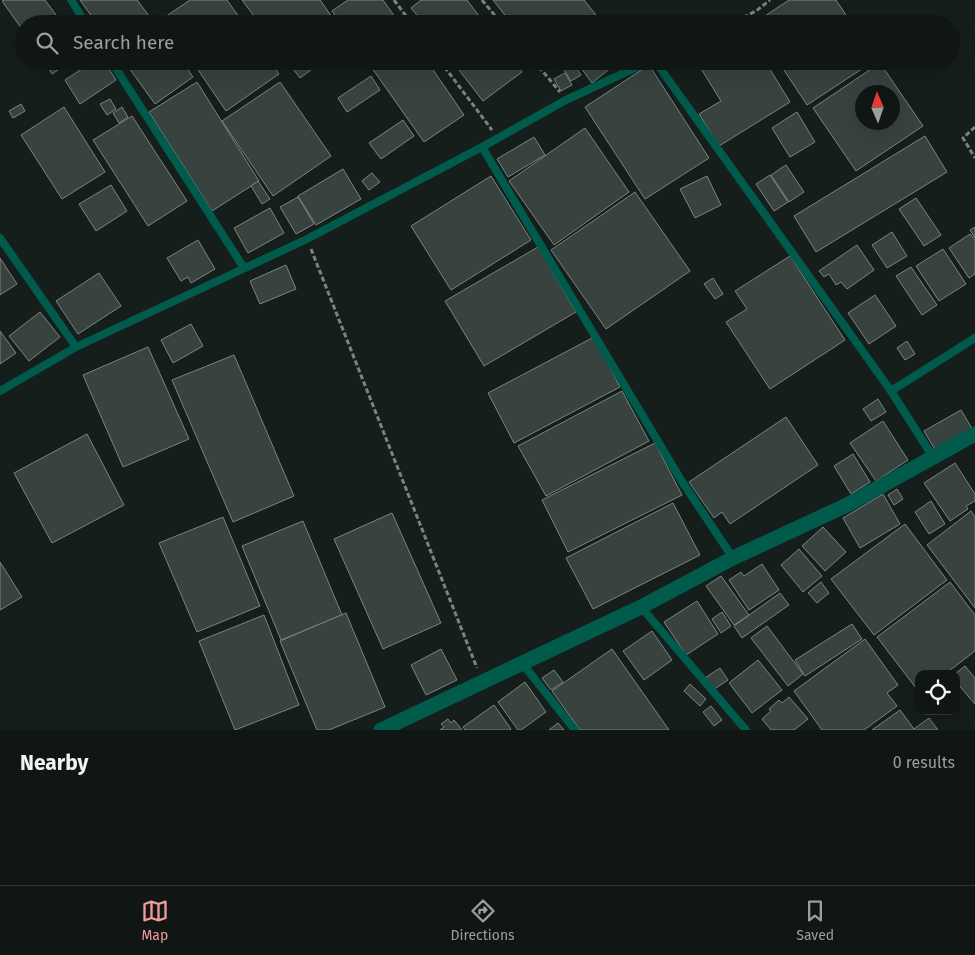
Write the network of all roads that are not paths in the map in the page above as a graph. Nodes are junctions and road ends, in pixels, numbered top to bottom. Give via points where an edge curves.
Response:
1 (71, 0) edge
2 (80, 15) edge
3 (116, 70) edge
4 (631, 70) edge
5 (661, 70) edge
6 (482, 147) junction
7 (0, 238) edge
8 (244, 268) junction
9 (975, 338) edge
10 (76, 348) junction
11 (0, 391) edge
12 (891, 391) junction
13 (975, 434) edge
14 (933, 457) junction
15 (733, 558) junction
16 (641, 607) junction
17 (522, 663) junction
18 (381, 730) edge
19 (574, 730) edge
20 (746, 730) edge

1 - 2 lane
3 - 8 lane
4 - 6 lane via 566,100
5 - 12 lane
6 - 8 lane via 307,239
6 - 15 lane via 681,480
7 - 10 lane
8 - 10 lane
9 - 12 lane
10 - 11 lane
12 - 14 lane
13 - 14 street
14 - 15 street via 847,505
15 - 16 street
16 - 17 street
16 - 20 lane
17 - 18 street
17 - 19 lane

